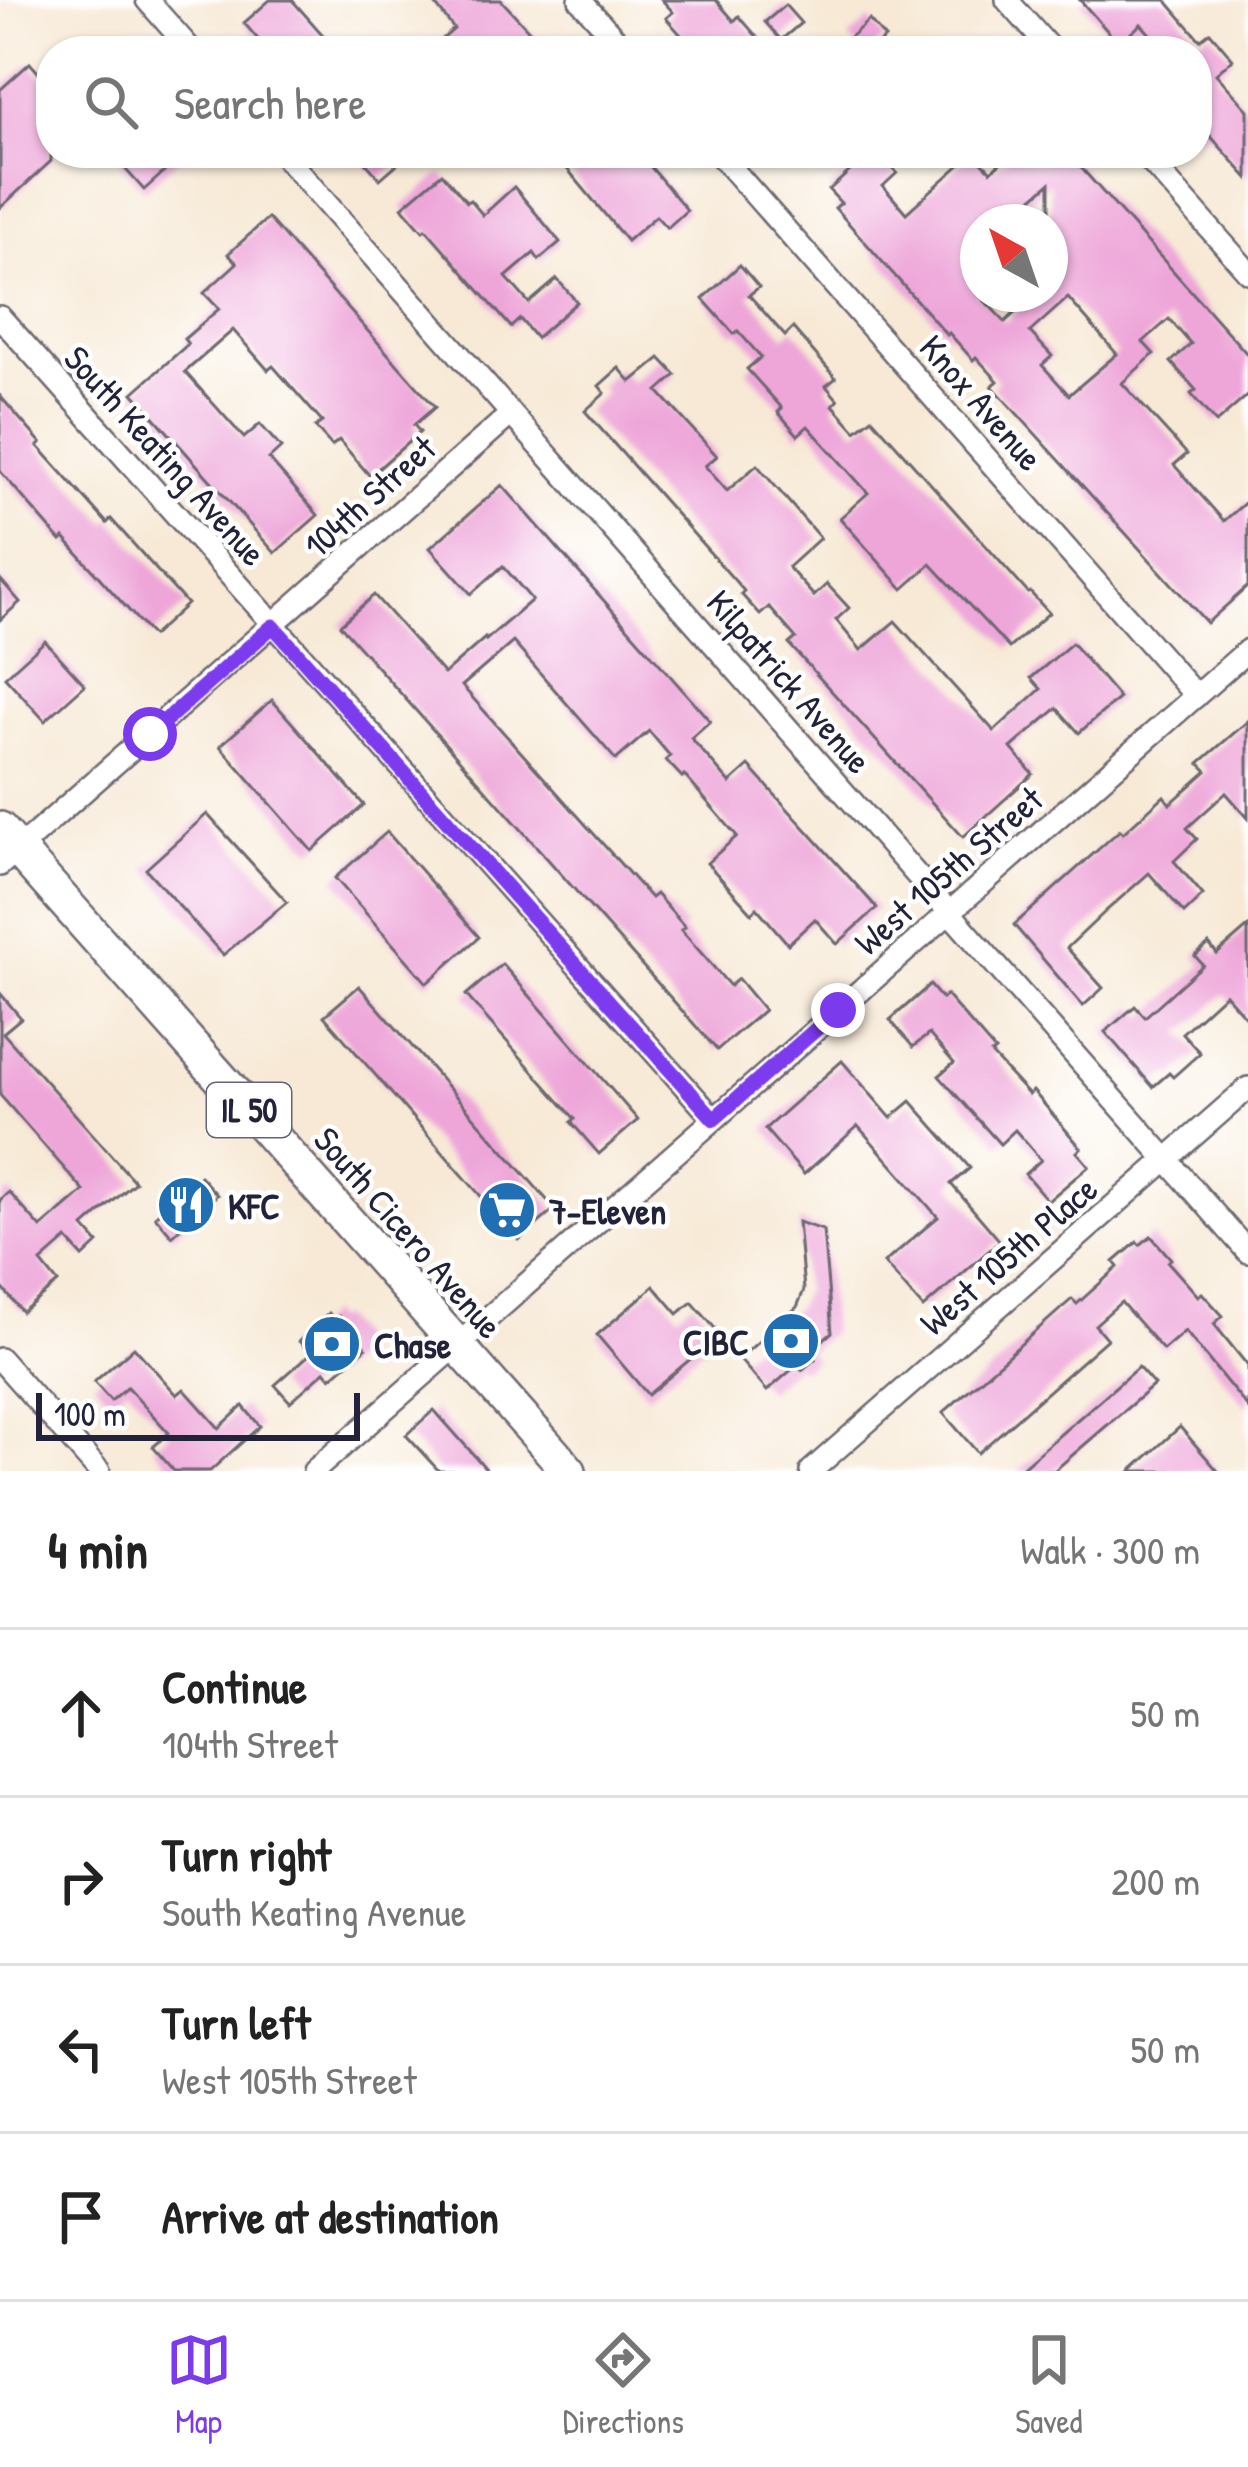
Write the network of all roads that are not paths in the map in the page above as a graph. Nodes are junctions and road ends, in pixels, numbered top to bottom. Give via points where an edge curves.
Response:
1 (147, 0) edge
2 (580, 0) edge
3 (1007, 0) edge
4 (179, 36) edge
5 (612, 36) edge
6 (1039, 36) edge
7 (295, 168) edge
8 (731, 168) edge
9 (1156, 168) edge
10 (1248, 272) edge
11 (0, 317) edge
12 (512, 414) junction
13 (273, 626) junction
14 (1248, 650) edge
15 (1196, 696) junction
16 (6, 848) edge
17 (950, 913) junction
18 (1248, 1088) edge
19 (714, 1119) junction
20 (1166, 1160) junction
21 (1248, 1252) edge
22 (457, 1345) junction
23 (0, 1359) edge
24 (99, 1471) edge
25 (314, 1471) edge
26 (568, 1471) edge
27 (811, 1471) edge

1 - 4 street
2 - 5 street
3 - 6 street
7 - 12 street, Kilpatrick Avenue
8 - 15 street, Knox Avenue
9 - 10 street
11 - 13 street, South Keating Avenue
12 - 13 street, 104th Street
12 - 17 street, Kilpatrick Avenue
13 - 16 street, 104th Street
13 - 19 street, South Keating Avenue
14 - 15 street, West 105th Street
15 - 17 street, West 105th Street
16 - 22 main road, South Cicero Avenue / IL 50
17 - 19 street, West 105th Street
17 - 20 street, Kilpatrick Avenue
18 - 20 street, West 105th Place
19 - 22 street, West 105th Street
20 - 21 street, Kilpatrick Avenue
20 - 27 street, West 105th Place
22 - 25 street, West 105th Street
22 - 26 main road, South Cicero Avenue / IL 50
23 - 24 street

